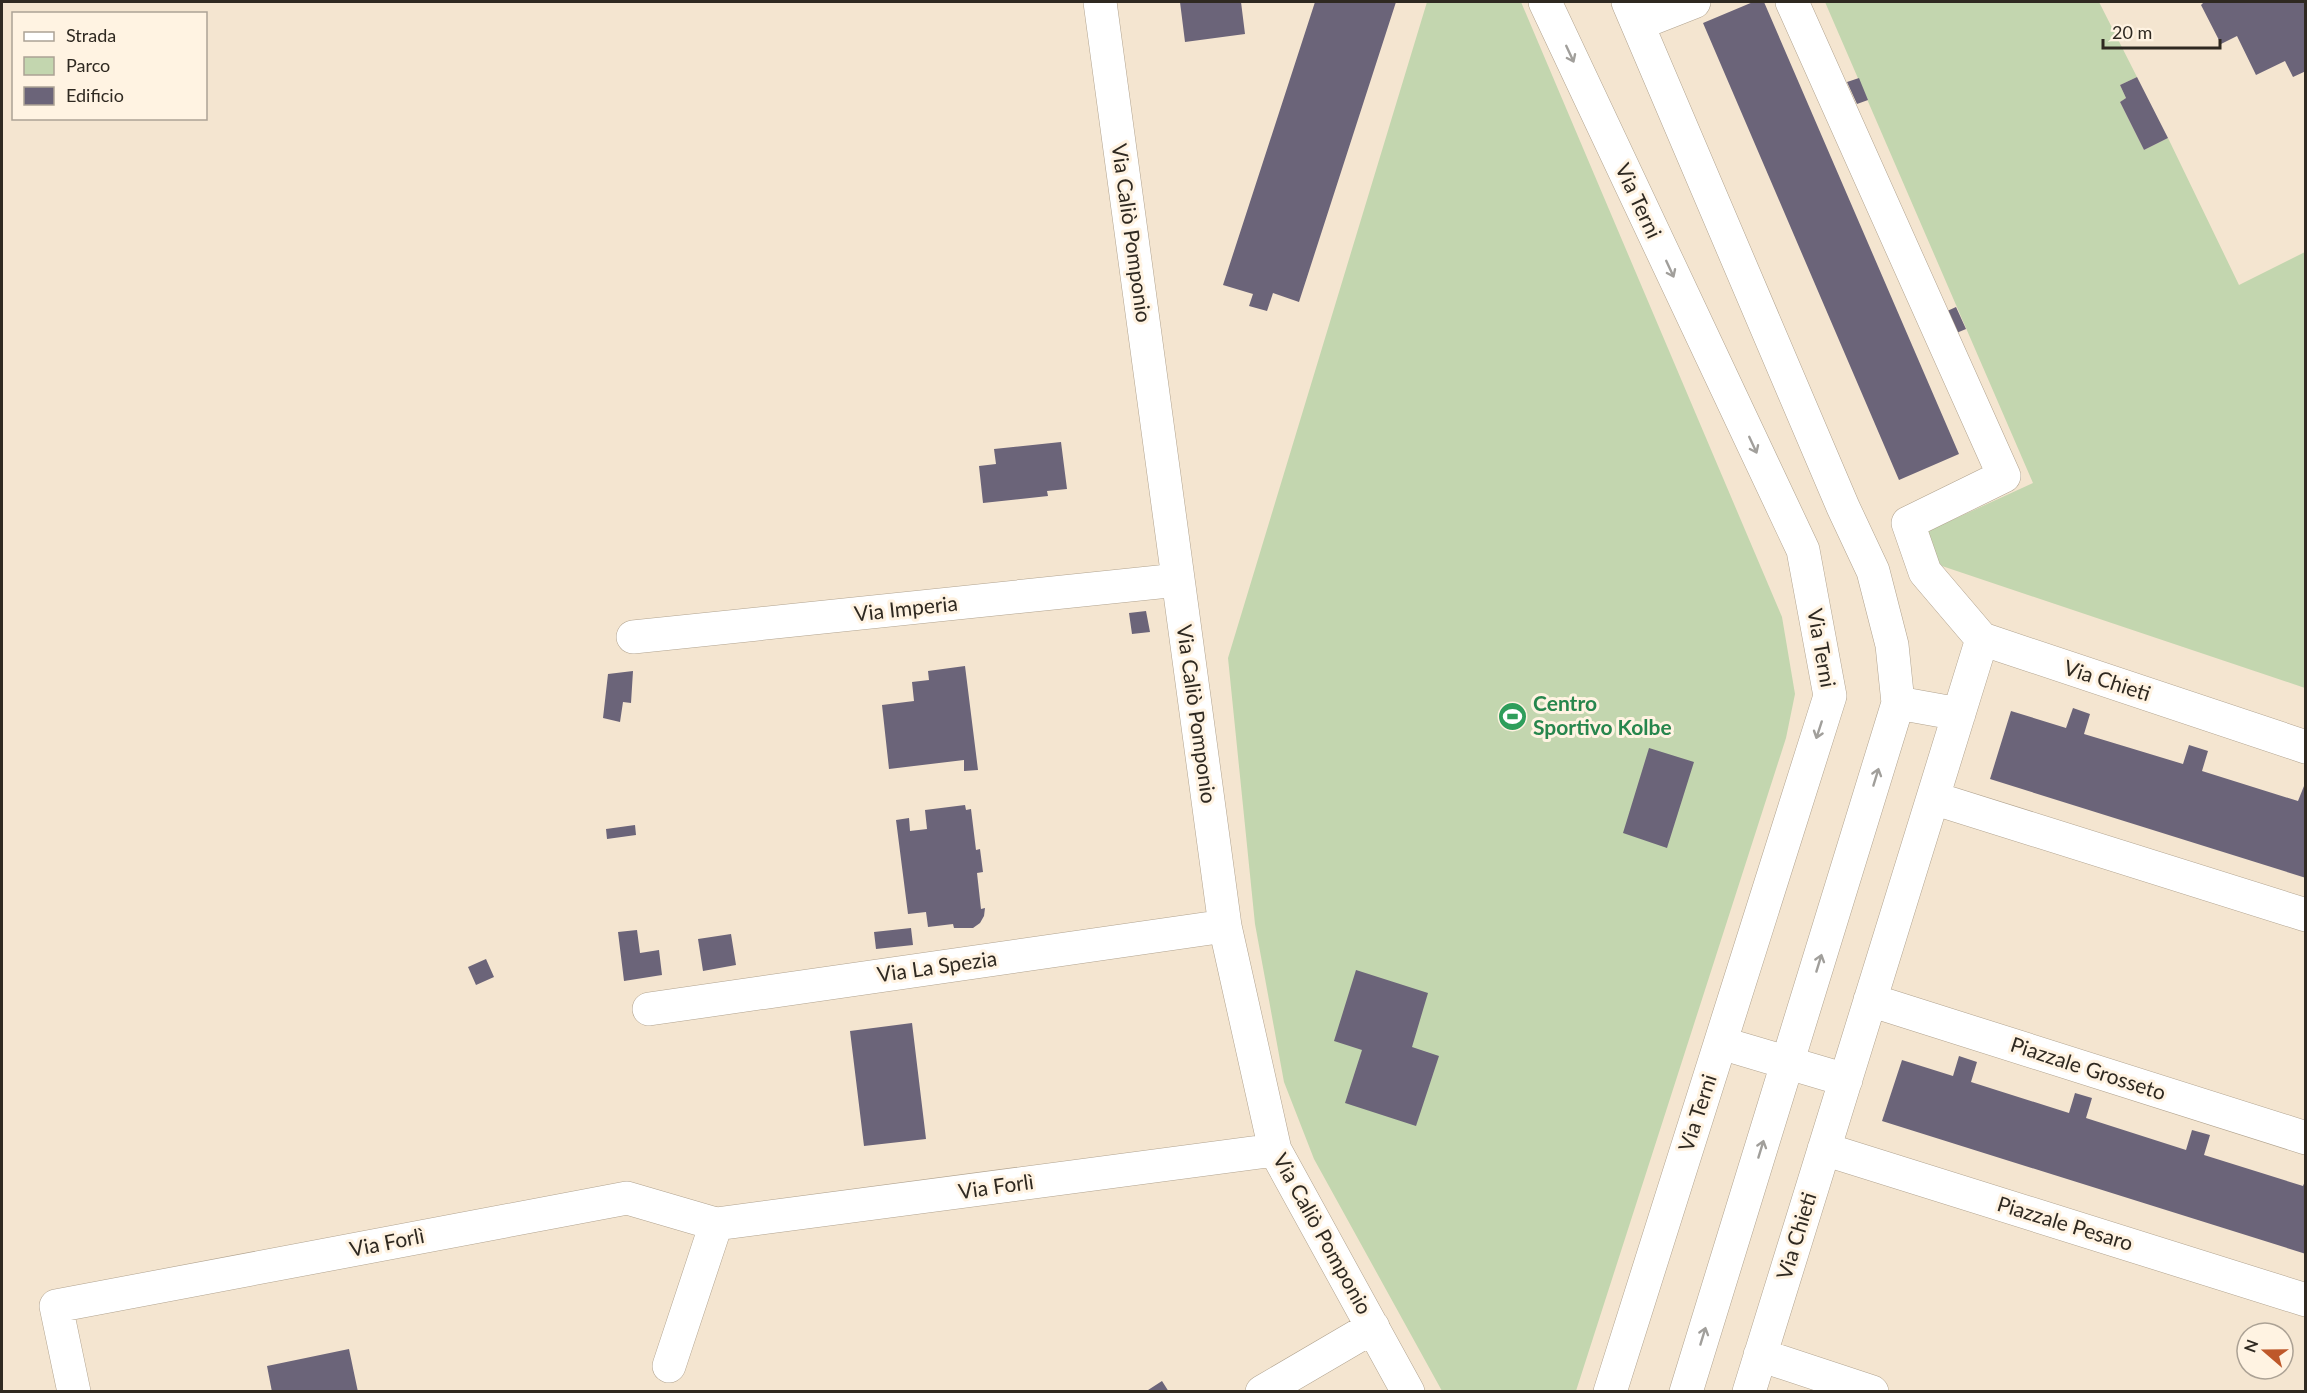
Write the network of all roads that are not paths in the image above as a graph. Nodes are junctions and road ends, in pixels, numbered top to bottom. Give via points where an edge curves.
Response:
1 (1100, 2) edge
2 (1545, 2) edge
3 (1694, 2) edge
4 (1792, 2) edge
5 (1633, 13) edge
6 (1178, 580) junction
7 (633, 637) dead end
8 (1982, 639) junction
9 (1898, 703) junction
10 (1959, 714) junction
11 (2306, 747) edge
12 (1933, 798) junction
13 (2306, 915) edge
14 (1225, 926) junction
15 (1870, 1000) junction
16 (649, 1009) dead end
17 (1721, 1043) junction
18 (1788, 1064) junction
19 (1846, 1080) junction
20 (2306, 1138) edge
21 (1824, 1149) junction
22 (1275, 1150) junction
23 (716, 1224) junction
24 (2306, 1300) edge
25 (1373, 1327) junction
26 (1760, 1355) junction
27 (669, 1366) dead end
28 (1620, 1389) edge
29 (74, 1392) edge
30 (1262, 1392) edge
31 (1408, 1392) edge
32 (1686, 1392) edge
33 (1749, 1392) edge
34 (1872, 1392) edge

1 - 6 street, Via Caliò Pomponio
2 -> 17 street, Via Terni via 1803,550 1830,696
3 - 5 street
4 - 8 street via 2004,476 1908,523 1925,573
5 - 9 street via 1873,572 1892,645
6 - 7 street, Via Imperia
6 - 14 street, Via Caliò Pomponio
8 - 10 street, Via Chieti
8 - 11 street, Via Chieti
9 - 10 street
18 -> 9 street
10 - 12 street, Via Chieti
12 - 13 street
12 - 15 street, Via Chieti
14 - 16 street, Via La Spezia
14 - 22 street, Via Caliò Pomponio
15 - 19 street, Via Chieti
15 - 20 street, Piazzale Grosseto
17 - 18 street
17 - 28 street, Via Terni
18 - 19 street
32 -> 18 street
19 - 21 street, Via Chieti
21 - 24 street, Piazzale Pesaro
21 - 26 street, Via Chieti
22 - 23 street, Via Forlì
22 - 25 street, Via Caliò Pomponio
23 - 27 street
23 - 29 street, Via Forlì via 627,1198 56,1306
25 - 30 street
25 - 31 street, Via Caliò Pomponio
26 - 33 street, Via Chieti
26 - 34 street

